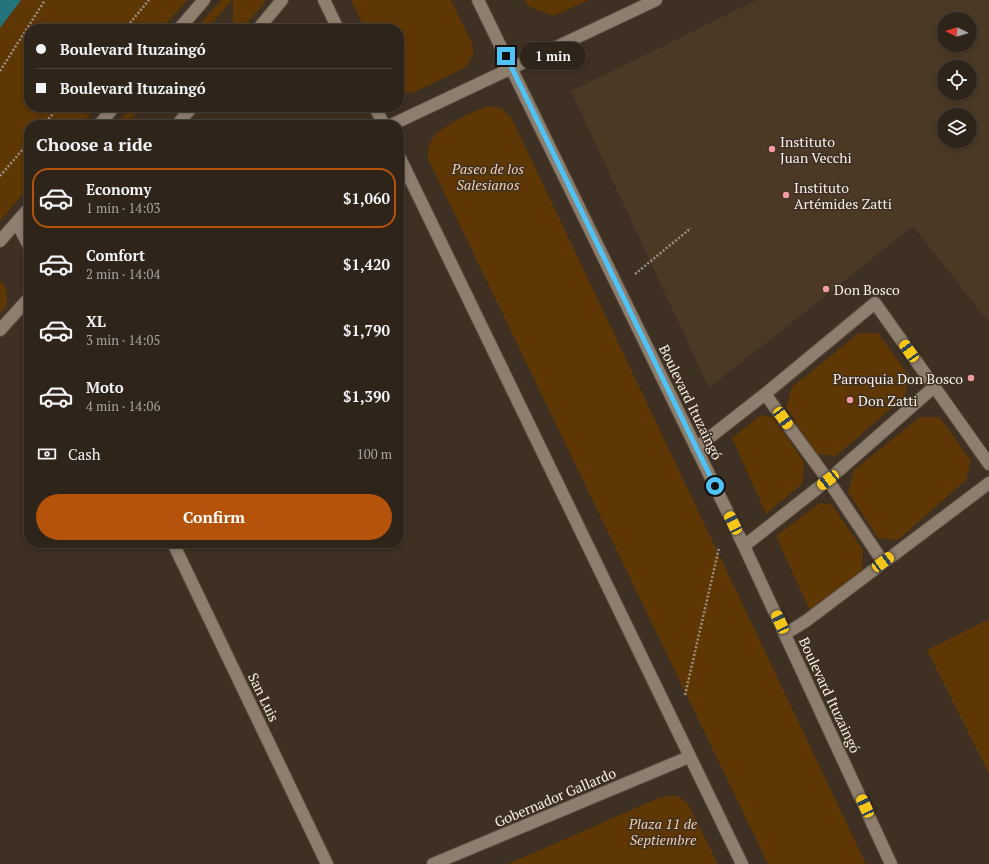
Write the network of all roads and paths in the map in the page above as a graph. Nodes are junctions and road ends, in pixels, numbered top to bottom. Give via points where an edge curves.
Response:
1 (45, 0) edge
2 (149, 0) edge
3 (204, 0) edge
4 (282, 0) edge
5 (324, 0) edge
6 (478, 0) edge
7 (656, 0) edge
8 (30, 24) edge
9 (129, 24) edge
10 (183, 24) edge
11 (262, 24) edge
12 (336, 24) edge
13 (24, 33) edge
14 (512, 68) junction
15 (0, 71) edge
16 (55, 112) edge
17 (110, 112) edge
18 (188, 112) edge
19 (48, 120) edge
20 (103, 120) edge
21 (181, 120) edge
22 (402, 120) edge
23 (24, 148) edge
24 (404, 166) edge
25 (0, 176) edge
26 (24, 214) edge
27 (17, 223) junction
28 (691, 228) dead end
29 (24, 236) edge
30 (0, 241) edge
31 (619, 287) junction
32 (24, 304) edge
33 (0, 330) edge
34 (934, 387) junction
35 (765, 394) junction
36 (696, 448) junction
37 (989, 464) edge
38 (828, 480) junction
39 (989, 483) edge
40 (727, 512) junction
41 (744, 546) junction
42 (175, 548) edge
43 (883, 562) junction
44 (786, 634) junction
45 (677, 731) junction
46 (689, 757) junction
47 (328, 864) edge
48 (433, 864) edge
49 (742, 864) edge
50 (891, 864) edge

1 - 8 path
2 - 9 path
3 - 10 main road
4 - 11 main road
5 - 12 main road
6 - 14 main road, Boulevard Ituzaingó
7 - 14 main road
13 - 15 path
14 - 22 main road
14 - 31 main road, Boulevard Ituzaingó
16 - 19 path
17 - 20 main road
18 - 21 main road
23 - 25 path
24 - 45 main road
26 - 27 main road
27 - 29 main road
27 - 30 main road
28 - 31 path
31 - 36 main road, Boulevard Ituzaingó
32 - 33 main road
34 - 35 main road via 875,303
34 - 37 main road
34 - 38 main road
35 - 36 main road
35 - 38 main road
36 - 40 main road, Boulevard Ituzaingó
38 - 41 main road
38 - 43 main road
39 - 43 main road
40 - 41 main road, Boulevard Ituzaingó
40 - 45 path
41 - 44 main road, Boulevard Ituzaingó
42 - 47 main road, San Luis
43 - 44 main road
44 - 50 main road, Boulevard Ituzaingó
45 - 46 main road
46 - 48 main road, Gobernador Gallardo
46 - 49 main road

